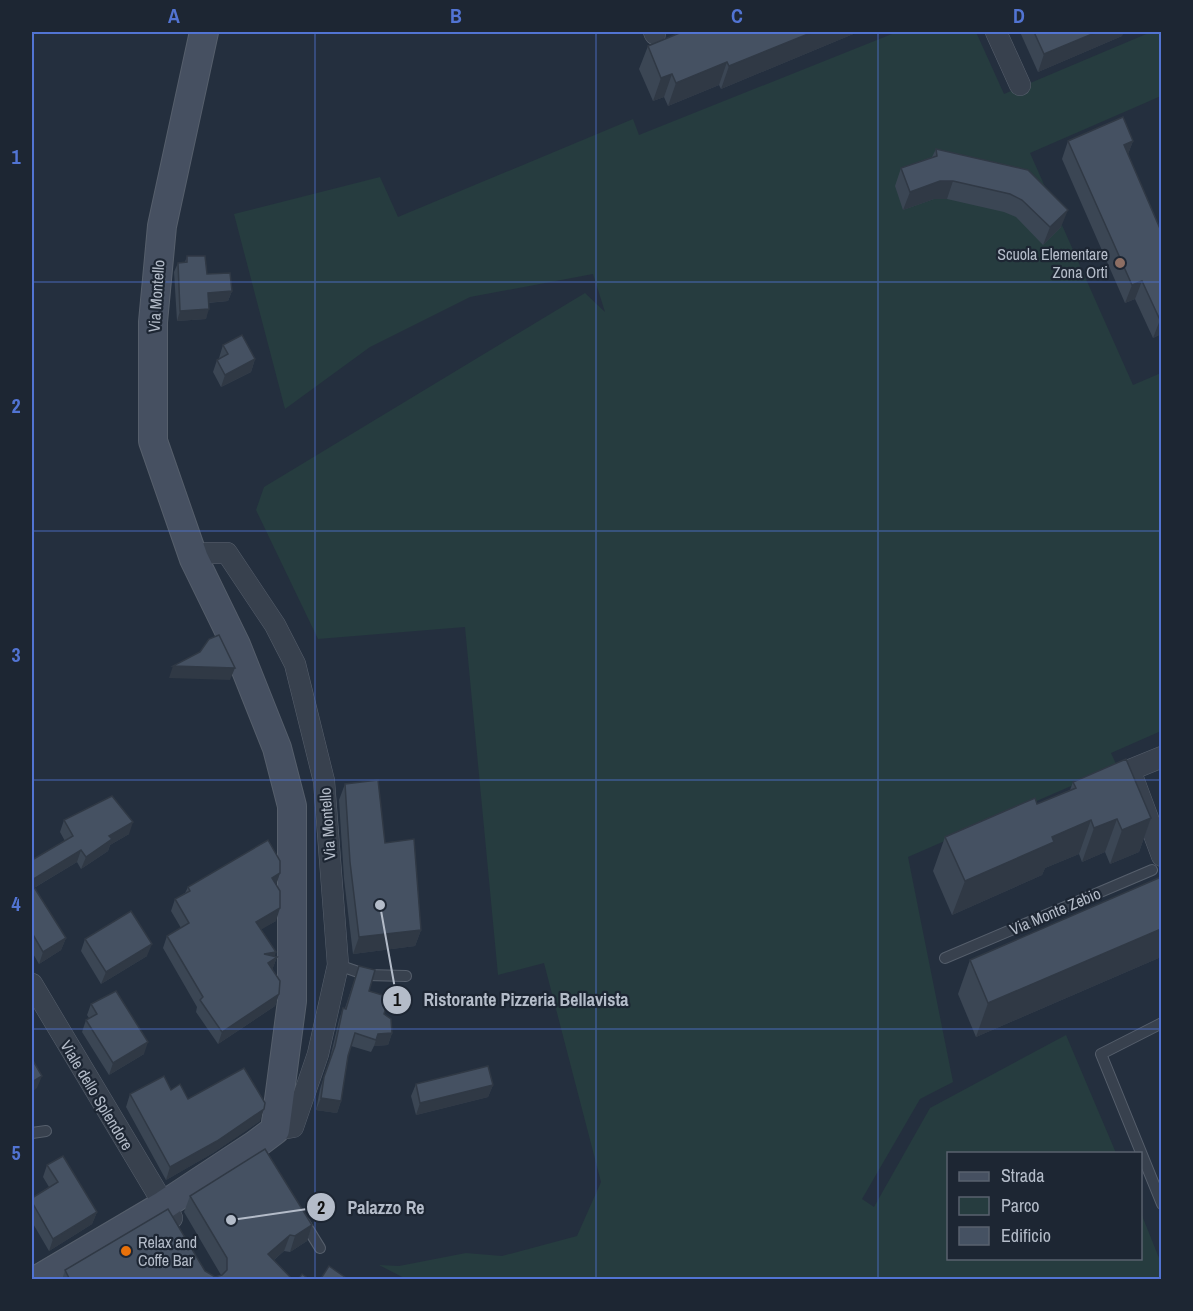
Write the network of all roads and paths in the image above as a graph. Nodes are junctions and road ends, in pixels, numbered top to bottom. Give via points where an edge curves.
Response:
1 (204, 32) edge
2 (996, 32) edge
3 (1020, 85) dead end
4 (194, 559) junction
5 (1161, 757) edge
6 (1158, 862) edge
7 (945, 958) dead end
8 (338, 965) junction
9 (406, 976) dead end
10 (32, 984) edge
11 (1161, 1023) edge
12 (45, 1131) dead end
13 (32, 1132) edge
14 (264, 1143) junction
15 (1161, 1204) edge
16 (164, 1205) junction
17 (297, 1212) edge
18 (181, 1233) edge
19 (320, 1248) dead end
20 (34, 1278) edge

1 - 4 main road, Via Montello via 162,226 153,322 153,441
2 - 3 street
4 - 8 street, Via Montello via 207,553 226,553 275,625 294,664 324,781
4 - 14 main road, Via Montello via 236,645 277,748 292,806 292,1001
5 - 6 street, Via Monte Zebio via 1130,770
6 - 7 lane, Via Monte Zebio
8 - 9 lane via 367,975
8 - 14 street, Via Montello via 318,1054 293,1127
10 - 16 street, Viale dello Splendore
11 - 15 lane via 1101,1054
12 - 13 lane
14 - 16 main road, Via Montello
16 - 18 street, Viale dello Splendore
16 - 20 main road, Via Montello
17 - 19 lane

